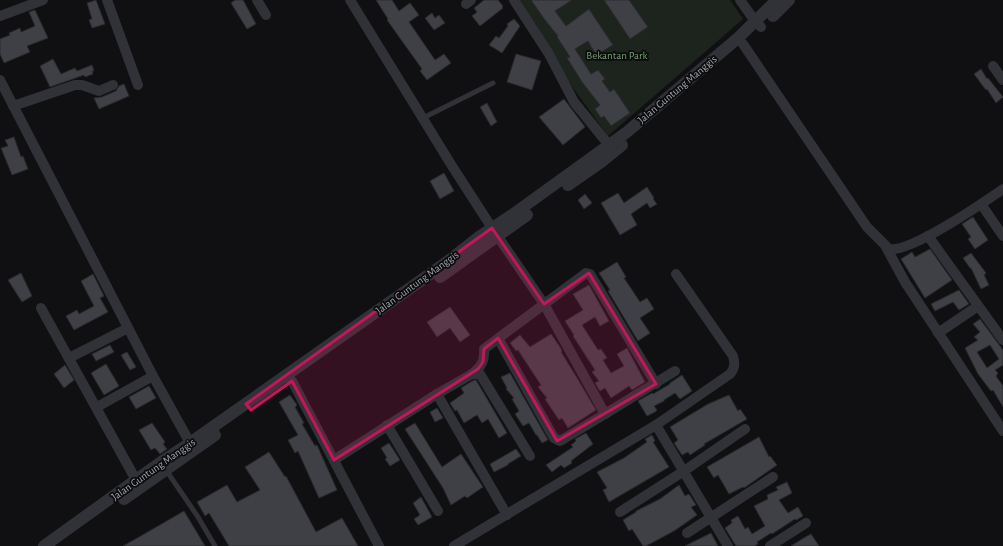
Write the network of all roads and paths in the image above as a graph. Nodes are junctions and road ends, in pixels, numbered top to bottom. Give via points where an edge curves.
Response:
1 (43, 0) edge
2 (107, 0) edge
3 (257, 0) edge
4 (350, 0) edge
5 (514, 0) edge
6 (737, 0) edge
7 (740, 0) edge
8 (777, 0) edge
9 (789, 0) edge
10 (266, 15) dead end
11 (0, 16) edge
12 (756, 24) junction
13 (743, 44) junction
14 (993, 66) dead end
15 (0, 80) edge
16 (1003, 80) edge
17 (493, 83) dead end
18 (113, 84) dead end
19 (138, 85) dead end
20 (13, 106) junction
21 (423, 118) junction
22 (643, 123) junction
23 (609, 145) junction
24 (1003, 189) edge
25 (981, 204) junction
26 (495, 232) junction
27 (928, 236) junction
28 (1003, 236) edge
29 (886, 247) junction
30 (676, 274) dead end
31 (544, 304) junction
32 (978, 306) junction
33 (41, 308) dead end
34 (128, 328) junction
35 (938, 333) junction
36 (500, 337) junction
37 (1003, 340) edge
38 (69, 358) junction
39 (675, 371) dead end
40 (472, 374) junction
41 (153, 376) junction
42 (292, 381) junction
43 (656, 384) junction
44 (437, 394) junction
45 (97, 407) junction
46 (248, 407) junction
47 (605, 414) junction
48 (387, 425) junction
49 (656, 425) junction
50 (745, 429) dead end
51 (1003, 431) edge
52 (190, 443) junction
53 (530, 456) dead end
54 (334, 460) junction
55 (166, 470) junction
56 (684, 471) junction
57 (773, 477) dead end
58 (136, 480) junction
59 (438, 511) dead end
60 (620, 512) dead end
61 (507, 514) junction
62 (711, 517) junction
63 (806, 523) dead end
64 (687, 533) dead end
65 (44, 546) edge
66 (58, 546) edge
67 (215, 546) edge
68 (379, 546) edge
69 (454, 546) edge
70 (728, 546) edge
71 (770, 546) edge

1 - 11 street
2 - 19 street
3 - 10 street
4 - 21 street
5 - 23 street via 549,54 574,102
6 - 12 street
7 - 12 street
8 - 12 street, Jalan Guntung Manggis
9 - 12 street, Jalan Guntung Manggis
12 - 13 street, Jalan Guntung Manggis
12 - 22 street, Jalan Guntung Manggis
13 - 22 street, Jalan Guntung Manggis
13 - 29 street via 867,227
14 - 16 street
15 - 20 street
17 - 21 lane
18 - 20 street via 99,91 76,84
20 - 34 street
21 - 26 street
22 - 23 street, Jalan Guntung Manggis
22 - 26 street, Jalan Guntung Manggis via 602,162
23 - 26 street, Jalan Guntung Manggis via 512,215
24 - 25 street
25 - 27 street
25 - 28 street
26 - 31 street
26 - 42 street, Jalan Guntung Manggis
26 - 46 street, Jalan Guntung Manggis via 447,262
27 - 29 street via 897,250
27 - 32 street
29 - 35 street via 904,282
30 - 49 street via 733,356 734,369
31 - 36 street
31 - 43 street via 589,273
31 - 47 street
32 - 35 street
32 - 37 street
33 - 38 street
34 - 38 street
34 - 41 street
35 - 51 street
36 - 40 street via 484,349 483,362
36 - 47 street via 557,441
38 - 45 street
39 - 43 street
40 - 44 street
40 - 53 street via 480,374
41 - 45 street
41 - 52 street
42 - 46 street, Jalan Guntung Manggis
42 - 54 street
43 - 47 street
44 - 48 street
44 - 61 street
45 - 58 street
46 - 52 street, Jalan Guntung Manggis
46 - 55 street, Jalan Guntung Manggis
48 - 54 street
48 - 59 street
49 - 56 street
49 - 61 street
50 - 56 street
52 - 58 street, Jalan Guntung Manggis
54 - 68 street
55 - 66 street, Jalan Guntung Manggis
55 - 67 lane
56 - 60 street
56 - 62 street
57 - 62 street
58 - 65 street, Jalan Guntung Manggis
61 - 69 street
62 - 64 street
62 - 70 street
63 - 71 street

